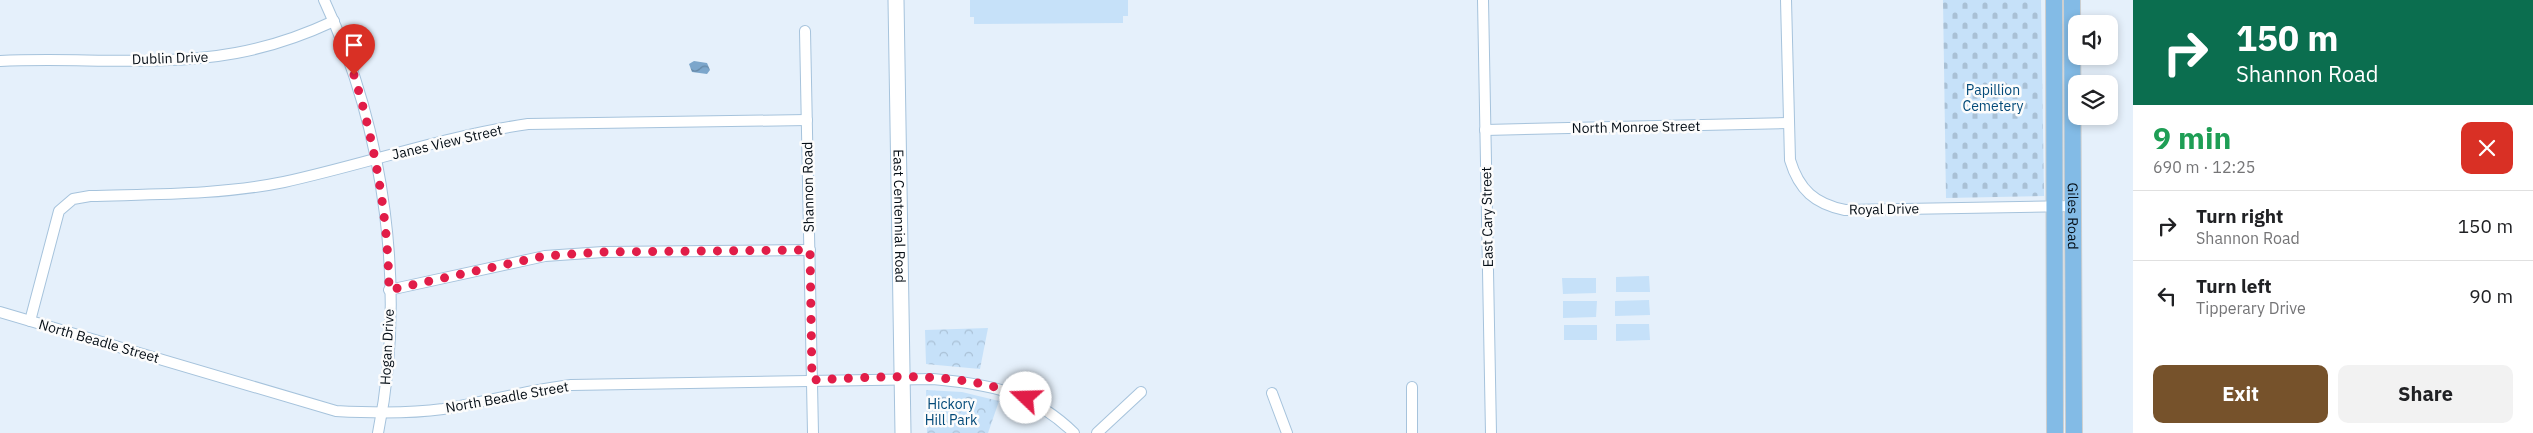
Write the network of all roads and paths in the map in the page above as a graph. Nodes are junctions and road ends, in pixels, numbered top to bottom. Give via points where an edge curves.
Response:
1 (324, 0) edge
2 (896, 0) edge
3 (1483, 0) edge
4 (1786, 0) edge
5 (2054, 0) edge
6 (2072, 0) edge
7 (334, 21) junction
8 (805, 31) dead end
9 (0, 62) edge
10 (807, 120) junction
11 (1787, 123) junction
12 (1485, 130) junction
13 (376, 159) junction
14 (2054, 206) junction
15 (2073, 206) junction
16 (810, 250) junction
17 (389, 290) junction
18 (0, 312) edge
19 (30, 321) junction
20 (902, 378) junction
21 (812, 380) junction
22 (1412, 387) dead end
23 (1141, 392) dead end
24 (1272, 393) dead end
25 (382, 414) junction
26 (378, 433) edge
27 (813, 433) edge
28 (903, 433) edge
29 (1074, 433) edge
30 (1097, 433) edge
31 (1287, 433) edge
32 (1412, 433) edge
33 (1491, 433) edge
34 (2055, 433) edge
35 (2074, 433) edge

1 - 7 street, Hogan Drive
2 - 20 street, East Centennial Road
3 - 12 street, East Cary Street
4 - 11 street, Royal Drive
5 - 14 main road, Giles Road
6 - 15 main road, Giles Road
7 - 9 street, Dublin Drive via 237,53 158,60
7 - 13 street, Hogan Drive via 355,79
8 - 10 street, Shannon Road
10 - 13 street, Janes View Street via 528,124
10 - 16 street, Shannon Road
11 - 12 street, North Monroe Street
11 - 14 street, Royal Drive via 1794,175 1810,197 1828,207 1877,210
12 - 33 street, East Cary Street
13 - 17 street, Hogan Drive via 385,218
13 - 19 street, Janes View Street via 283,182 229,190 72,199 58,211
14 - 15 street, Royal Drive
14 - 34 main road, Giles Road
15 - 35 main road, Giles Road
16 - 17 street via 603,252 544,256
16 - 21 street, Shannon Road
17 - 25 street, Hogan Drive
18 - 19 street, North Beadle Street
19 - 25 street, North Beadle Street via 336,411
20 - 21 street, North Beadle Street
20 - 28 street, East Centennial Road
20 - 29 street, North Beadle Street via 977,383 1012,392 1047,410
21 - 25 street, North Beadle Street via 571,385 443,408
21 - 27 street, Shannon Road
22 - 32 street
23 - 30 street
24 - 31 street
25 - 26 street, Hogan Drive

